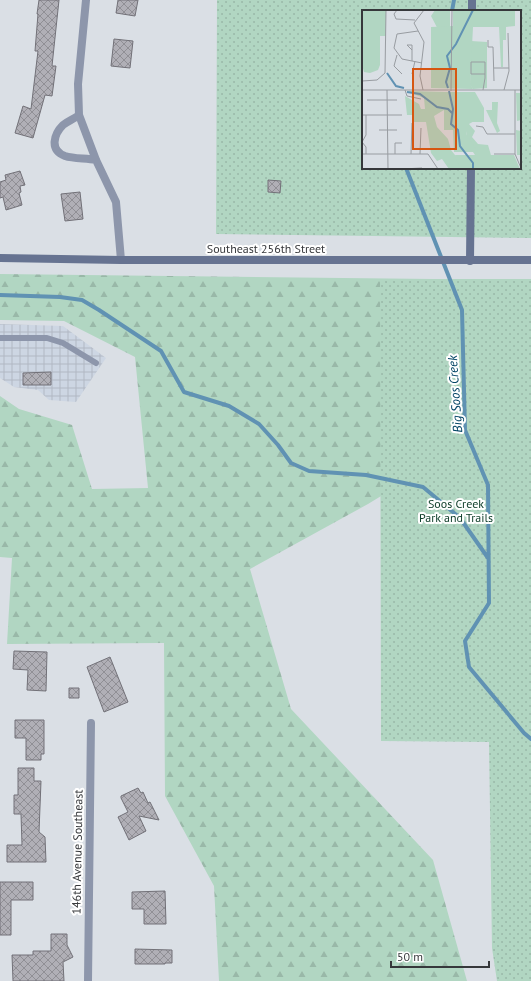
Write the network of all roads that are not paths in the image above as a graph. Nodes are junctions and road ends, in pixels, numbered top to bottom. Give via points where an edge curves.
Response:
1 (86, 0) edge
2 (79, 115) junction
3 (96, 160) junction
4 (471, 169) edge
5 (0, 258) edge
6 (121, 260) junction
7 (531, 260) edge
8 (470, 261) junction
9 (0, 338) edge
10 (96, 363) dead end
11 (91, 723) dead end
12 (88, 981) edge

1 - 2 street via 78,84
2 - 3 street
2 - 3 street via 64,125 57,134 55,147 65,156
3 - 6 street via 116,202
4 - 8 main road
5 - 6 main road, Southeast 256th Street
6 - 8 main road, Southeast 256th Street
7 - 8 main road, Southeast 256th Street
9 - 10 lane via 47,338 63,343
11 - 12 street, 146th Avenue Southeast

